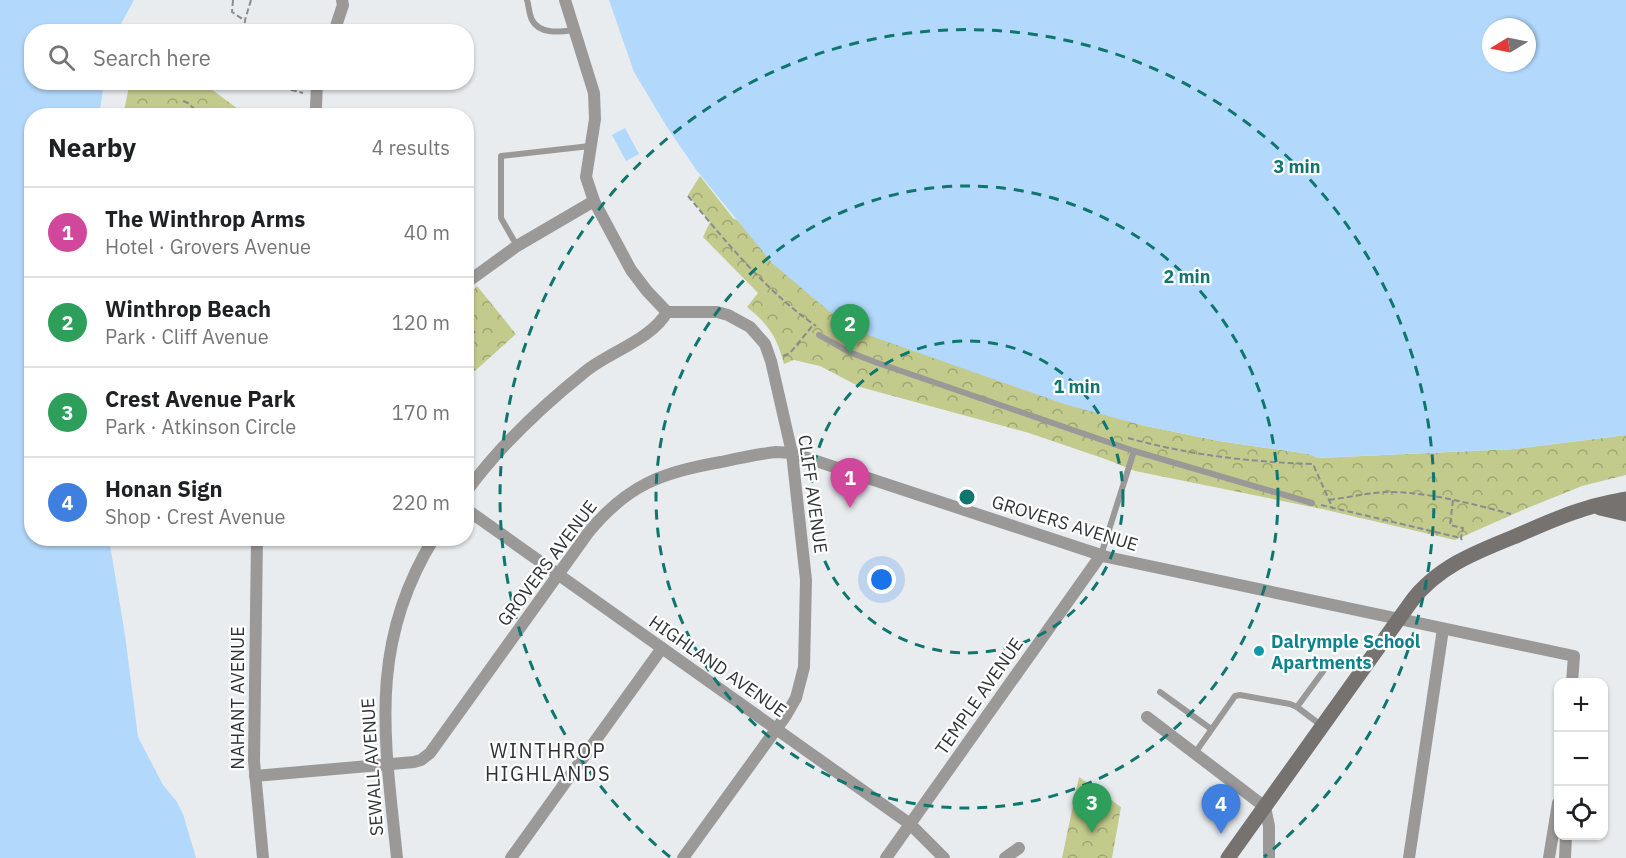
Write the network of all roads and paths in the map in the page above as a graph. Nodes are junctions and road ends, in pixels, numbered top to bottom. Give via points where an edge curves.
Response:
1 (233, 0) edge
2 (251, 0) edge
3 (342, 0) edge
4 (527, 0) edge
5 (566, 0) edge
6 (245, 20) junction
7 (245, 24) edge
8 (336, 24) edge
9 (574, 29) junction
10 (317, 90) edge
11 (183, 101) dead end
12 (193, 108) edge
13 (318, 108) edge
14 (590, 146) junction
15 (688, 196) dead end
16 (594, 201) junction
17 (517, 246) junction
18 (474, 277) edge
19 (667, 312) junction
20 (819, 335) dead end
21 (790, 353) dead end
22 (1122, 436) dead end
23 (1134, 451) junction
24 (792, 453) junction
25 (474, 482) edge
26 (1626, 499) edge
27 (1329, 500) junction
28 (1453, 500) junction
29 (1312, 502) joint
30 (1334, 509) junction
31 (1583, 509) junction
32 (1511, 514) dead end
33 (1626, 514) edge
34 (474, 515) edge
35 (257, 546) edge
36 (430, 546) edge
37 (1101, 555) junction
38 (558, 574) junction
39 (1399, 619) junction
40 (1443, 629) junction
41 (662, 648) junction
42 (1327, 666) dead end
43 (1572, 678) edge
44 (1160, 692) dead end
45 (1297, 707) junction
46 (1147, 717) dead end
47 (1323, 726) junction
48 (776, 729) junction
49 (1211, 729) junction
50 (1195, 753) junction
51 (388, 764) junction
52 (255, 776) junction
53 (1265, 807) junction
54 (910, 824) junction
55 (1554, 827) edge
56 (1566, 840) edge
57 (1019, 848) dead end
58 (263, 858) edge
59 (397, 858) edge
60 (511, 858) edge
61 (683, 858) edge
62 (886, 858) edge
63 (945, 858) edge
64 (1005, 858) edge
65 (1228, 858) edge
66 (1269, 858) edge
67 (1409, 858) edge
68 (1549, 858) edge
69 (1565, 858) edge

1 - 6 path via 232,12
2 - 6 path
3 - 8 street
4 - 9 lane via 533,22 545,31
5 - 9 street
6 - 7 path
9 - 14 street via 594,93
10 - 13 street
11 - 12 path
14 - 16 street via 586,177
14 - 17 lane via 501,156 501,218
15 - 21 path via 742,258 815,326
16 - 17 street
16 - 19 street via 638,281
17 - 18 street
19 - 24 street, CLIFF AVENUE via 723,313 759,335 769,355
19 - 25 street via 654,328 597,363 548,403 508,439
20 - 23 lane via 875,362
22 - 27 path via 1222,458 1312,464
23 - 29 lane
23 - 37 lane
24 - 37 street, GROVERS AVENUE
24 - 38 street, GROVERS AVENUE via 767,453 699,466 650,481 606,512
24 - 48 street, CLIFF AVENUE via 805,567 805,656 800,688
26 - 31 main road
27 - 28 path via 1394,492
27 - 30 path
28 - 30 path via 1450,525 1463,528 1461,538
28 - 32 path
29 - 30 path
31 - 33 main road via 1606,508
31 - 39 main road via 1464,559 1430,580
34 - 38 street, HIGHLAND AVENUE
35 - 52 street, NAHANT AVENUE
36 - 51 street, SEWALL AVENUE via 411,581 392,640 384,711
37 - 39 street, GROVERS AVENUE
37 - 54 street, TEMPLE AVENUE
38 - 41 street, HIGHLAND AVENUE
38 - 51 street, GROVERS AVENUE via 430,753 418,761
39 - 40 street, GROVERS AVENUE
39 - 47 main road
40 - 43 street, GROVERS AVENUE via 1574,656
40 - 67 street
41 - 48 street, HIGHLAND AVENUE
41 - 60 street
42 - 45 lane
44 - 49 lane
45 - 47 lane
45 - 49 lane via 1236,695
46 - 50 street
47 - 53 main road
48 - 54 street, HIGHLAND AVENUE
48 - 61 street, CLIFF AVENUE
49 - 50 lane
50 - 53 street
51 - 52 street, GROVERS AVENUE
51 - 59 street, SEWALL AVENUE
52 - 58 street, NAHANT AVENUE
53 - 65 main road
53 - 66 street
54 - 62 street, TEMPLE AVENUE
54 - 63 street, HIGHLAND AVENUE
55 - 68 street
56 - 69 street
57 - 64 street

